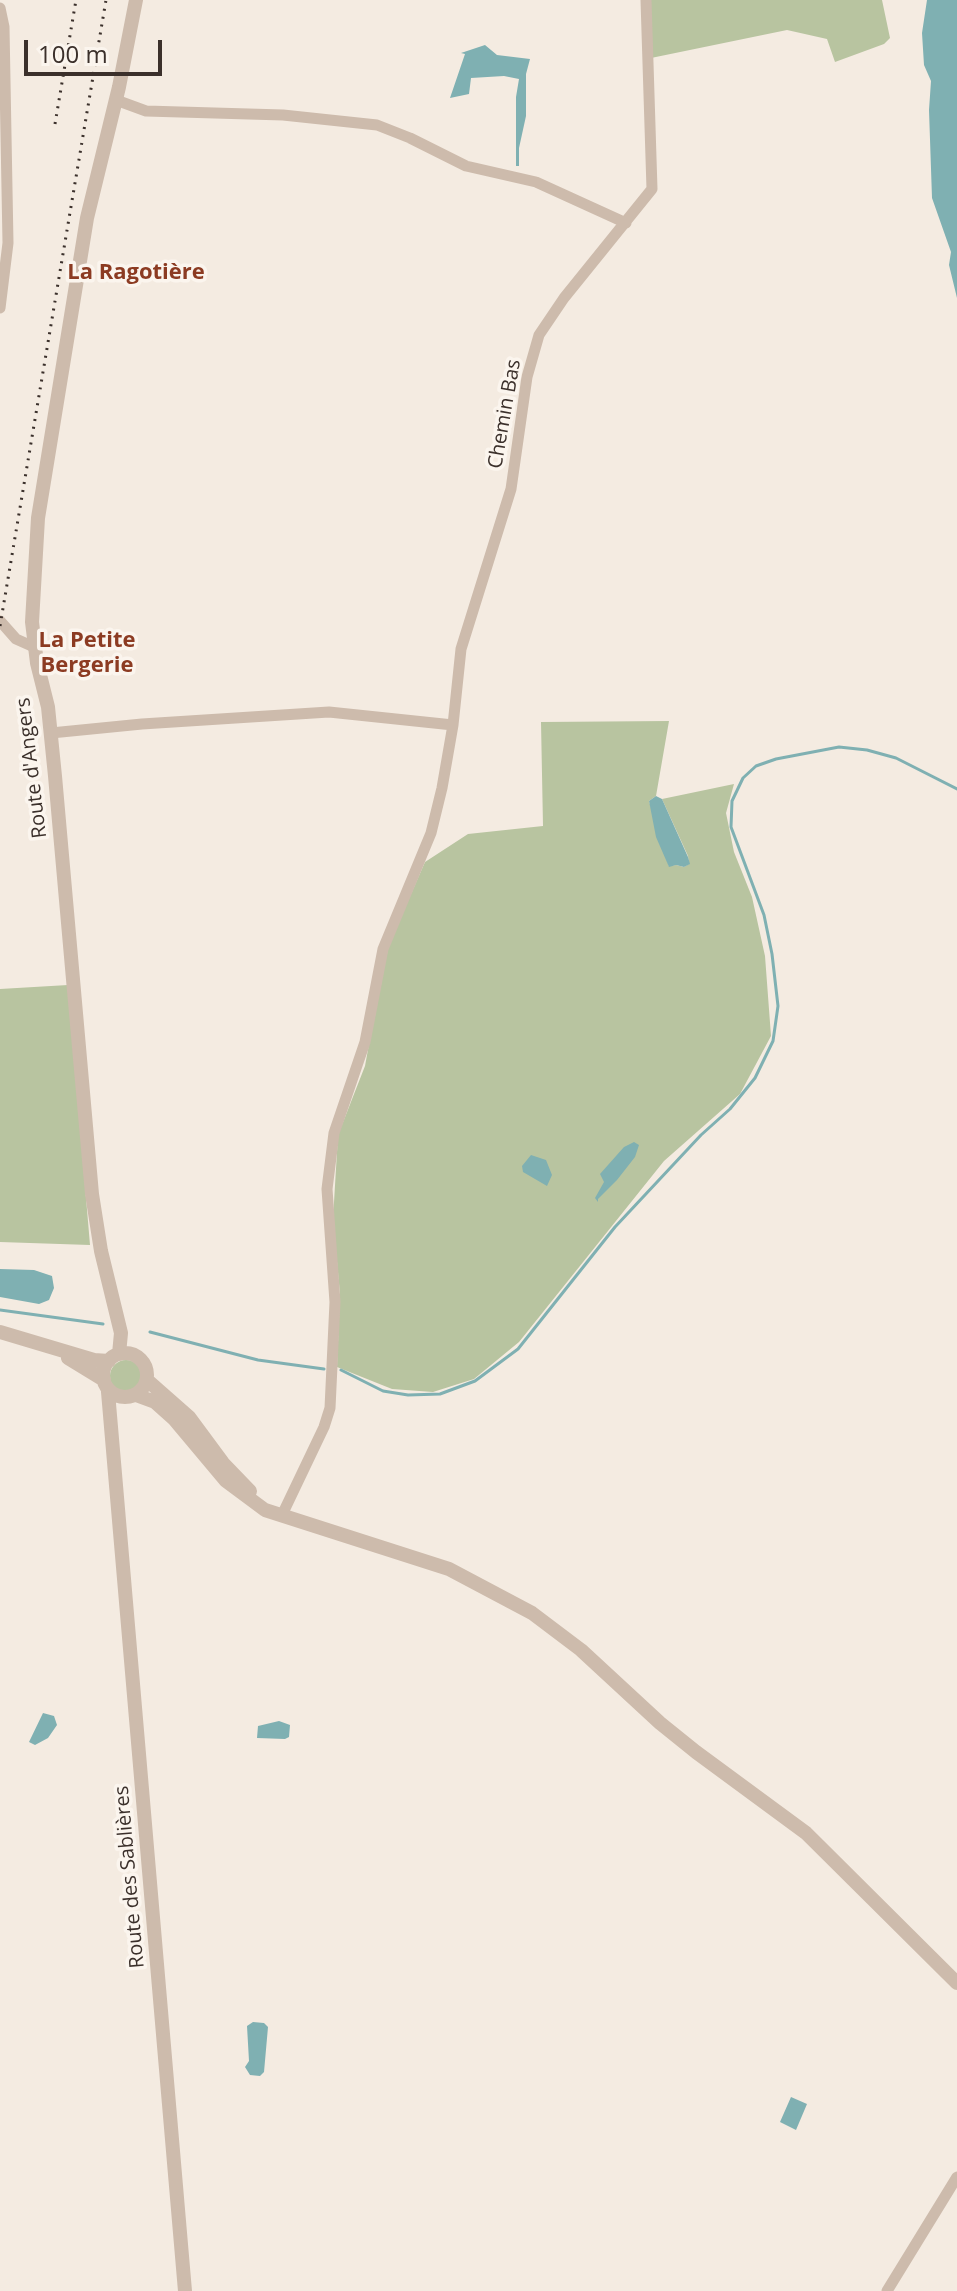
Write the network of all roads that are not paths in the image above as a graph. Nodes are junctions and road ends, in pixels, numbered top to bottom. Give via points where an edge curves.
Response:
1 (136, 0) edge
2 (646, 0) edge
3 (0, 8) edge
4 (116, 100) junction
5 (626, 223) junction
6 (0, 308) edge
7 (0, 621) edge
8 (34, 647) junction
9 (453, 723) junction
10 (51, 733) junction
11 (101, 1251) junction
12 (0, 1332) edge
13 (32, 1341) junction
14 (136, 1354) junction
15 (114, 1358) junction
16 (147, 1380) junction
17 (106, 1386) junction
18 (130, 1396) junction
19 (116, 1461) junction
20 (282, 1515) junction
21 (957, 1983) edge
22 (957, 2177) edge
23 (185, 2291) edge
24 (887, 2291) edge

1 - 4 street, Route d'Angers
2 - 5 street, Chemin Bas via 652,189
3 - 6 street via 8,243
4 - 5 street via 146,111 283,115 377,125 466,166 536,182
4 - 8 street, Route d'Angers via 87,218 38,518
5 - 9 street, Chemin Bas via 539,335 527,377 511,489 461,649
7 - 8 street via 16,639
8 - 10 street, Route d'Angers
9 - 10 street via 329,712
9 - 20 street, Chemin Bas via 431,833 383,949 365,1042 334,1133 327,1189 335,1302 330,1408
10 - 11 street, Route d'Angers
11 - 14 street, Route d'Angers
11 - 15 street, Route d'Angers via 121,1333
12 - 13 street
13 - 15 street via 94,1360
13 - 17 street via 79,1364
14 - 15 street
14 - 16 street via 146,1365
15 - 17 street via 104,1370
16 - 18 street
16 - 20 street via 189,1417 233,1474
17 - 18 street via 117,1397
17 - 19 street, Route des Sablières
18 - 19 street, Route des Sablières via 117,1423
18 - 20 street via 151,1399 240,1494
19 - 23 street, Route des Sablières
20 - 21 street via 449,1569 532,1613 686,1744 806,1833
22 - 24 street

